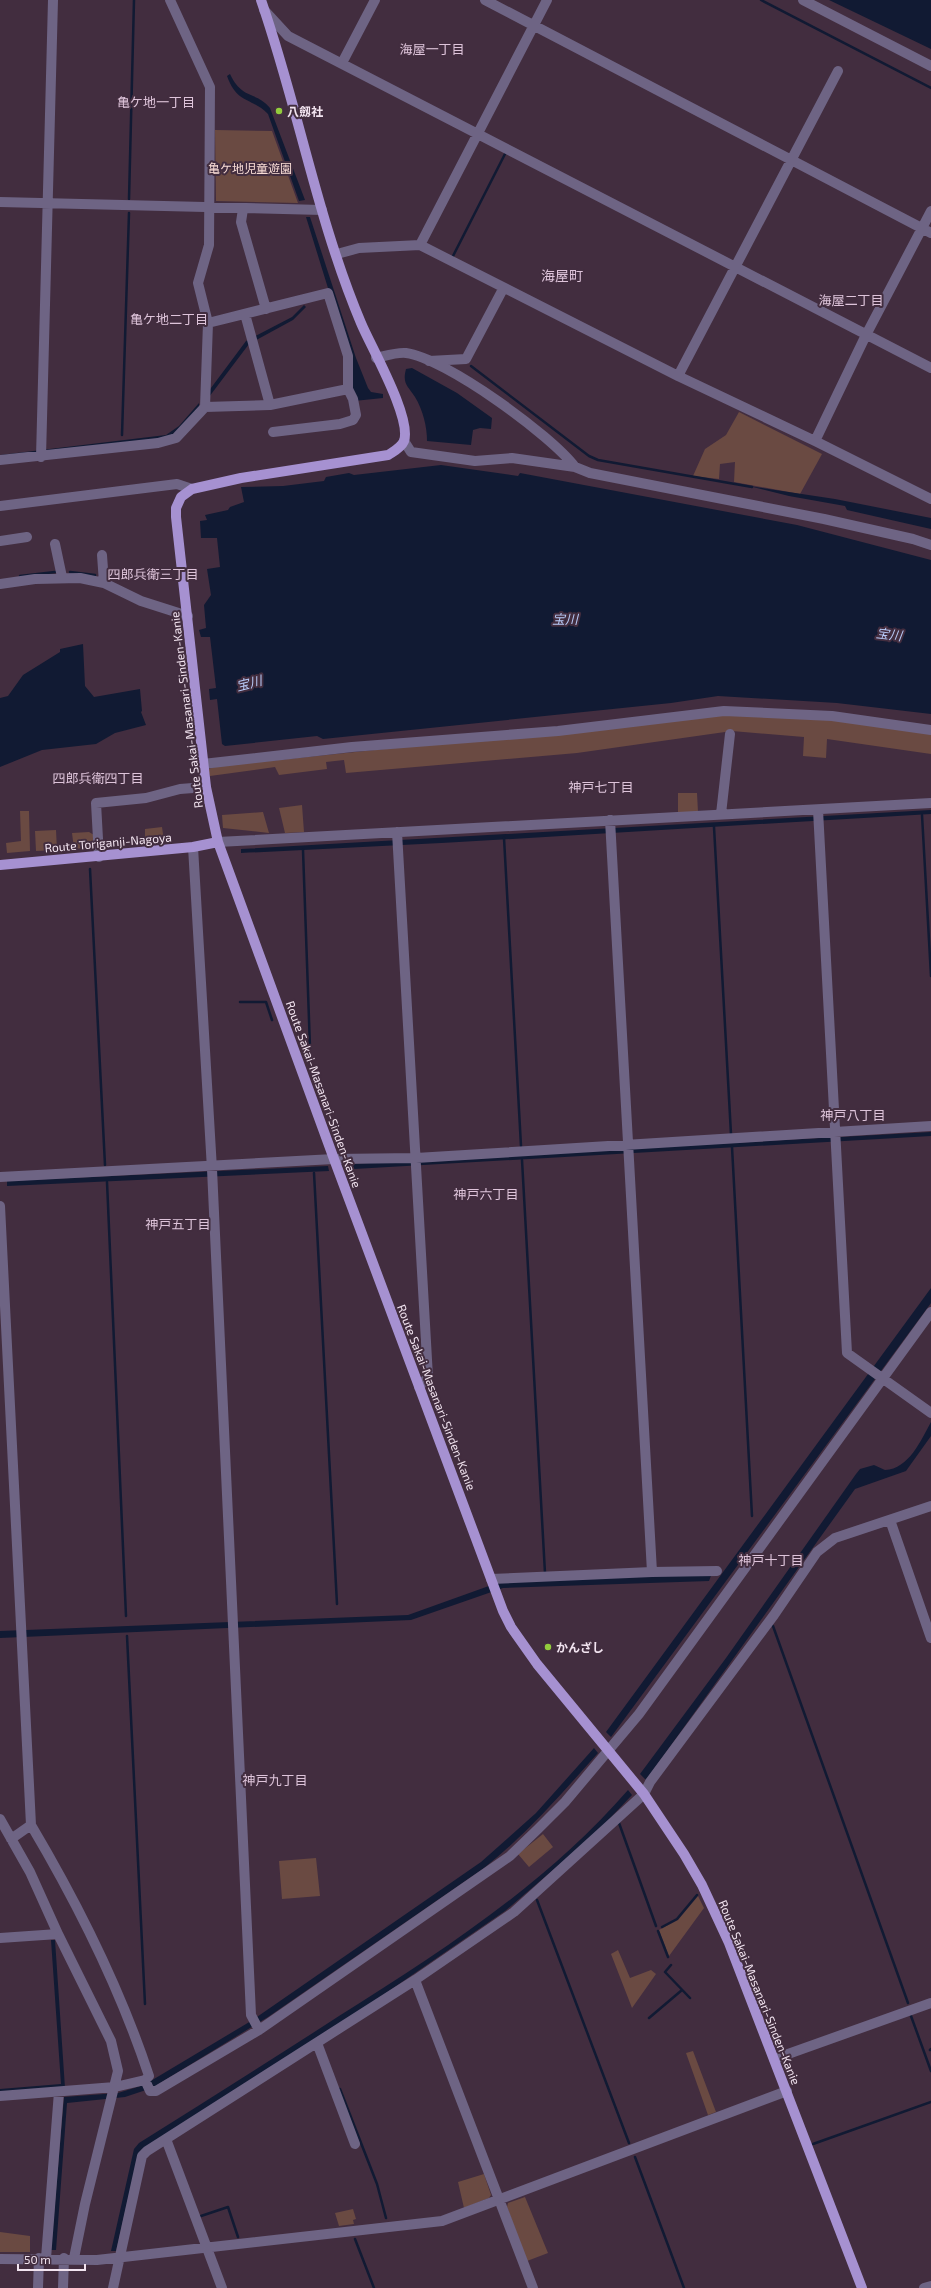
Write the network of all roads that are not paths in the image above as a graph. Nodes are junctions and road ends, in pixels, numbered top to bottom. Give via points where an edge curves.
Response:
1 (53, 0) edge
2 (170, 0) edge
3 (261, 0) edge
4 (375, 0) edge
5 (484, 0) edge
6 (547, 0) edge
7 (804, 0) edge
8 (264, 10) junction
9 (534, 26) junction
10 (342, 63) junction
11 (931, 66) edge
12 (838, 71) dead end
13 (479, 134) junction
14 (792, 159) junction
15 (0, 202) edge
16 (48, 204) junction
17 (211, 208) junction
18 (243, 209) junction
19 (322, 210) junction
20 (931, 211) edge
21 (926, 230) edge
22 (420, 245) junction
23 (336, 254) junction
24 (735, 267) junction
25 (504, 289) junction
26 (266, 309) junction
27 (245, 314) junction
28 (208, 323) junction
29 (866, 335) junction
30 (376, 358) junction
31 (429, 361) junction
32 (931, 368) edge
33 (678, 376) junction
34 (348, 389) junction
35 (270, 405) junction
36 (205, 407) junction
37 (273, 432) dead end
38 (404, 441) junction
39 (815, 441) junction
40 (41, 453) junction
41 (0, 460) edge
42 (575, 467) junction
43 (192, 489) junction
44 (931, 499) edge
45 (0, 506) edge
46 (27, 537) dead end
47 (0, 540) edge
48 (54, 544) dead end
49 (931, 545) edge
50 (102, 555) dead end
51 (62, 578) junction
52 (104, 583) junction
53 (0, 584) edge
54 (188, 616) junction
55 (931, 730) edge
56 (730, 734) dead end
57 (203, 764) junction
58 (206, 787) junction
59 (931, 803) edge
60 (721, 814) junction
61 (819, 816) junction
62 (610, 827) junction
63 (398, 839) junction
64 (218, 842) junction
65 (193, 847) junction
66 (99, 857) junction
67 (0, 865) edge
68 (931, 1126) edge
69 (837, 1136) junction
70 (629, 1149) junction
71 (334, 1159) junction
72 (416, 1162) junction
73 (212, 1171) junction
74 (0, 1177) edge
75 (0, 1206) edge
76 (931, 1312) edge
77 (881, 1377) junction
78 (419, 1386) junction
79 (931, 1413) edge
80 (931, 1506) edge
81 (890, 1520) junction
82 (717, 1571) dead end
83 (652, 1572) junction
84 (491, 1580) junction
85 (931, 1638) edge
86 (608, 1748) junction
87 (644, 1794) junction
88 (0, 1819) edge
89 (31, 1825) junction
90 (11, 1839) junction
91 (58, 1934) junction
92 (0, 1938) edge
93 (415, 1980) junction
94 (931, 2003) edge
95 (256, 2025) junction
96 (317, 2043) junction
97 (774, 2059) junction
98 (145, 2081) junction
99 (115, 2089) junction
100 (787, 2091) junction
101 (58, 2092) junction
102 (0, 2096) edge
103 (166, 2139) junction
104 (355, 2144) dead end
105 (500, 2200) junction
106 (206, 2247) junction
107 (119, 2256) junction
108 (43, 2258) junction
109 (69, 2258) junction
110 (0, 2259) edge
111 (931, 2286) edge
112 (38, 2288) edge
113 (63, 2288) edge
114 (113, 2288) edge
115 (222, 2288) edge
116 (533, 2288) edge
117 (862, 2288) edge
118 (924, 2288) edge

1 - 16 street
2 - 17 street via 210,88
3 - 8 main road
4 - 10 street
5 - 9 street
6 - 9 street
7 - 11 street
8 - 10 street via 288,36
8 - 19 main road
9 - 13 street
9 - 14 street
10 - 13 street
12 - 14 street
13 - 22 street
13 - 24 street
14 - 21 street
14 - 24 street
15 - 16 street
16 - 17 street
16 - 40 street
17 - 18 street
17 - 28 street via 209,245 198,283
18 - 19 street
18 - 26 street via 241,222
19 - 23 main road
20 - 21 street
21 - 29 street
22 - 23 street via 358,248
22 - 25 street
23 - 30 main road
24 - 29 street
24 - 33 street
25 - 31 street via 466,359
25 - 33 street
26 - 27 street
26 - 34 street via 328,293 348,356
27 - 28 street
27 - 35 street
28 - 36 street
29 - 32 street
29 - 39 street
30 - 31 street via 405,353
30 - 38 main road via 397,400
31 - 42 street via 452,372 530,424 565,454
33 - 39 street
34 - 35 street
34 - 37 street via 356,415 353,420 340,424
35 - 36 street
36 - 40 street via 176,438 158,443
38 - 42 street via 411,452 475,461 512,458
38 - 43 main road via 393,452 374,458 241,478
39 - 44 street
40 - 41 street
42 - 49 street via 590,474 824,519
43 - 45 street via 177,484
43 - 54 main road, Route Sakai-Masanari-Sinden-Kanie via 181,497 176,508
46 - 47 street
48 - 51 street
50 - 52 street
51 - 52 street via 80,578
51 - 53 street
52 - 54 street via 141,601
54 - 57 main road, Route Sakai-Masanari-Sinden-Kanie
55 - 57 street via 832,716 724,711 558,731 352,747
56 - 60 street
57 - 58 main road, Route Sakai-Masanari-Sinden-Kanie
58 - 64 main road, Route Sakai-Masanari-Sinden-Kanie
58 - 66 street via 180,789 146,798 96,803
59 - 61 street
60 - 61 street
60 - 62 street
61 - 69 street
62 - 63 street
62 - 70 street
63 - 64 street
63 - 72 street
64 - 65 main road, Route Toriganji-Nagoya
64 - 71 main road, Route Sakai-Masanari-Sinden-Kanie
65 - 66 main road, Route Toriganji-Nagoya
65 - 73 street
66 - 67 main road, Route Toriganji-Nagoya
68 - 69 street
69 - 70 street
69 - 77 street via 848,1353
70 - 72 street
70 - 83 street
71 - 72 street
71 - 73 street
71 - 78 main road, Route Sakai-Masanari-Sinden-Kanie
72 - 78 street via 428,1377
73 - 74 street
73 - 95 street via 233,1624
75 - 89 street
76 - 77 street
77 - 79 street
77 - 86 street via 639,1714
78 - 84 main road, Route Sakai-Masanari-Sinden-Kanie
80 - 81 street
81 - 85 street
81 - 87 street via 835,1538 817,1552 774,1615 650,1782
82 - 83 street
83 - 84 street
84 - 86 main road, Route Sakai-Masanari-Sinden-Kanie via 511,1628 524,1647
86 - 87 main road, Route Sakai-Masanari-Sinden-Kanie
86 - 95 street via 565,1802 510,1856
87 - 93 street via 514,1912
87 - 97 main road, Route Sakai-Masanari-Sinden-Kanie via 684,1854 712,1904
88 - 90 street
89 - 90 street
89 - 98 street via 73,1897 108,1970 127,2013 149,2076
90 - 91 street via 30,1872
91 - 92 street
91 - 99 street via 111,2041 118,2071
93 - 96 street
93 - 105 street
94 - 97 street
95 - 98 street via 156,2091 150,2091
96 - 103 street
96 - 104 street
97 - 100 main road, Route Sakai-Masanari-Sinden-Kanie
98 - 99 street
99 - 101 street
99 - 109 street
100 - 105 street
100 - 117 main road, Route Sakai-Masanari-Sinden-Kanie
101 - 102 street
101 - 108 street
103 - 106 street
103 - 107 street via 142,2156
105 - 106 street via 442,2221
105 - 116 street
106 - 107 street
106 - 115 street
107 - 109 street via 97,2260
107 - 114 street
108 - 109 street
108 - 110 street
108 - 112 street
109 - 113 street
111 - 118 street

